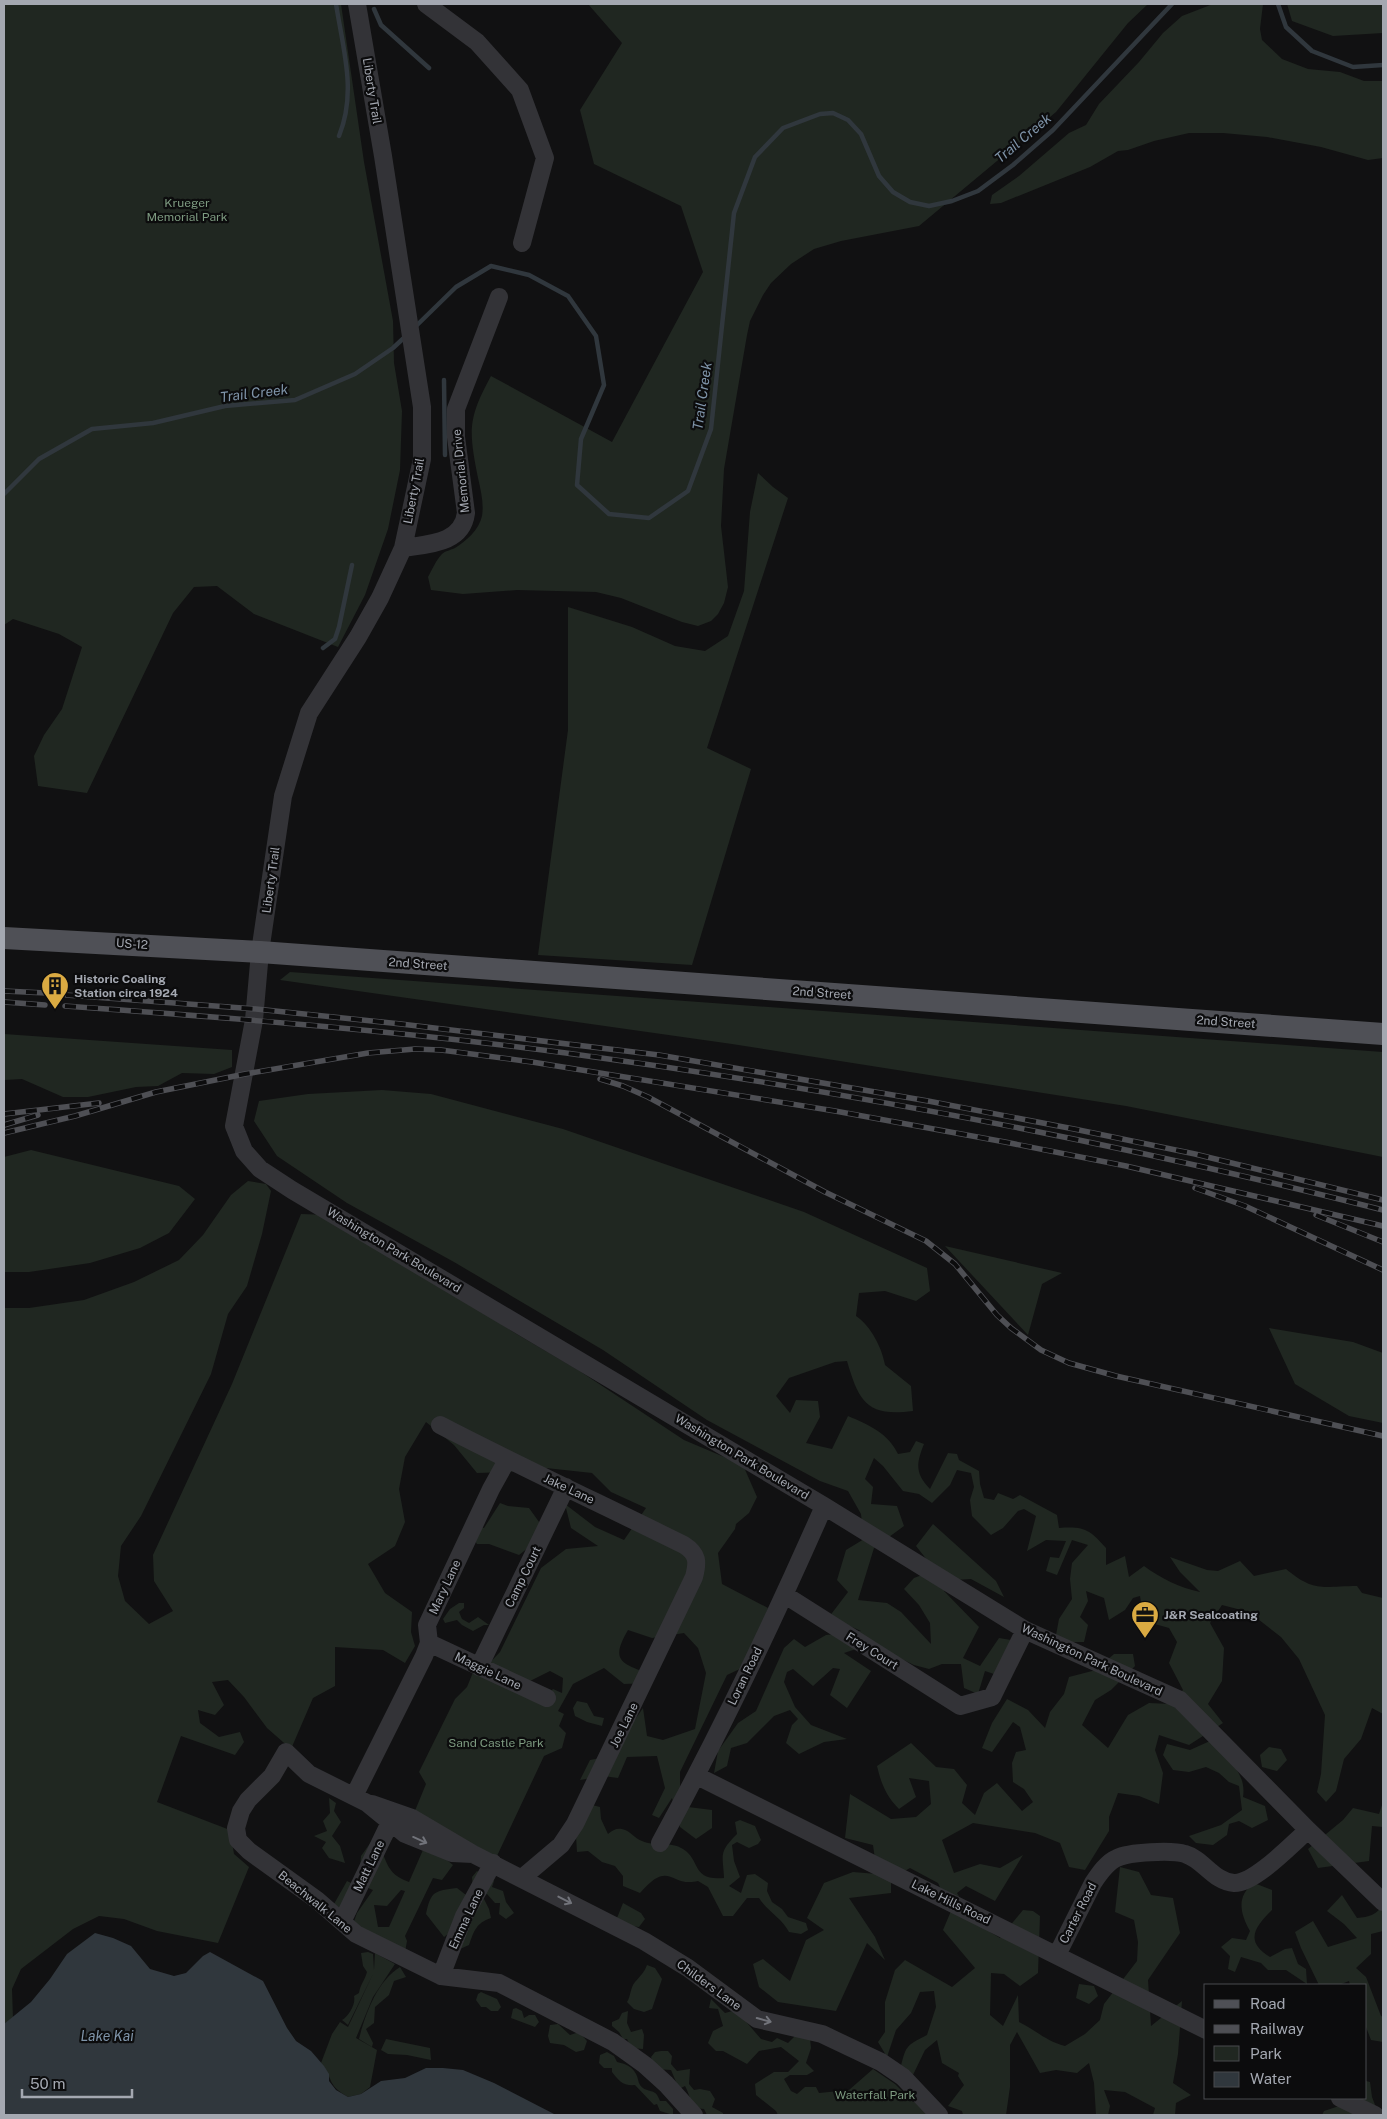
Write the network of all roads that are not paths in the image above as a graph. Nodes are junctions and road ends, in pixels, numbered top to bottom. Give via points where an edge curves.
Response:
1 (357, 4) edge
2 (426, 4) edge
3 (522, 243) dead end
4 (499, 298) dead end
5 (403, 548) junction
6 (4, 938) edge
7 (260, 952) junction
8 (1383, 1034) edge
9 (440, 1426) dead end
10 (507, 1460) junction
11 (566, 1487) junction
12 (824, 1506) junction
13 (696, 1555) joint
14 (785, 1595) junction
15 (1025, 1630) junction
16 (429, 1643) junction
17 (479, 1667) junction
18 (547, 1698) dead end
19 (286, 1752) joint
20 (697, 1776) junction
21 (360, 1799) junction
22 (393, 1817) junction
23 (1308, 1830) junction
24 (660, 1843) dead end
25 (493, 1863) junction
26 (522, 1878) junction
27 (1383, 1902) edge
28 (342, 1922) junction
29 (1057, 1955) junction
30 (441, 1976) junction
31 (1204, 2029) edge
32 (1342, 2099) edge
33 (694, 2115) edge
34 (939, 2115) edge
35 (1375, 2115) edge

1 - 5 street, Liberty Trail via 422,407 422,459
2 - 3 street via 477,42 520,90 545,158
4 - 5 street, Memorial Drive via 456,409 465,522 448,539
5 - 7 street, Liberty Trail via 358,637 309,713 283,796
6 - 7 main road, US-12
7 - 8 main road, 2nd Street
7 - 12 street, Washington Park Boulevard via 254,1020 234,1126 244,1151 260,1169
9 - 10 street, Jake Lane
10 - 11 street, Jake Lane
10 - 16 street, Mary Lane via 427,1625
11 - 13 street, Jake Lane via 684,1545
11 - 17 street, Camp Court
12 - 14 street, Loran Road
12 - 15 street, Washington Park Boulevard
13 - 26 street, Joe Lane via 694,1577 575,1824 561,1845
14 - 15 street, Frey Court via 960,1706 992,1697
14 - 20 street, Loran Road
15 - 23 street, Washington Park Boulevard via 1180,1700
16 - 17 street, Maggie Lane
16 - 21 street, Mary Lane
17 - 18 street, Maggie Lane
19 - 21 street, Childers Lane via 309,1774
19 - 28 street, Beachwalk Lane via 272,1776 241,1811 236,1828 238,1840
20 - 24 street, Loran Road
20 - 29 street, Lake Hills Road
21 - 22 street, Childers Lane
22 - 25 street, Childers Lane via 405,1834 452,1853 473,1854
22 - 28 street, Matt Lane
23 - 27 street, Washington Park Boulevard
23 - 29 street, Carter Road via 1252,1877 1234,1883 1221,1879 1185,1854 1157,1852 1115,1858 1093,1883
25 - 26 street, Childers Lane
25 - 30 street, Emma Lane via 464,1916
26 -> 34 street, Childers Lane via 644,1941 688,1968 757,2019 822,2034 881,2062 903,2077
28 - 30 street, Beachwalk Lane via 356,1934
29 - 31 street, Lake Hills Road
30 - 33 street, Beachwalk Lane via 499,1983 613,2042 645,2065
32 - 35 street

